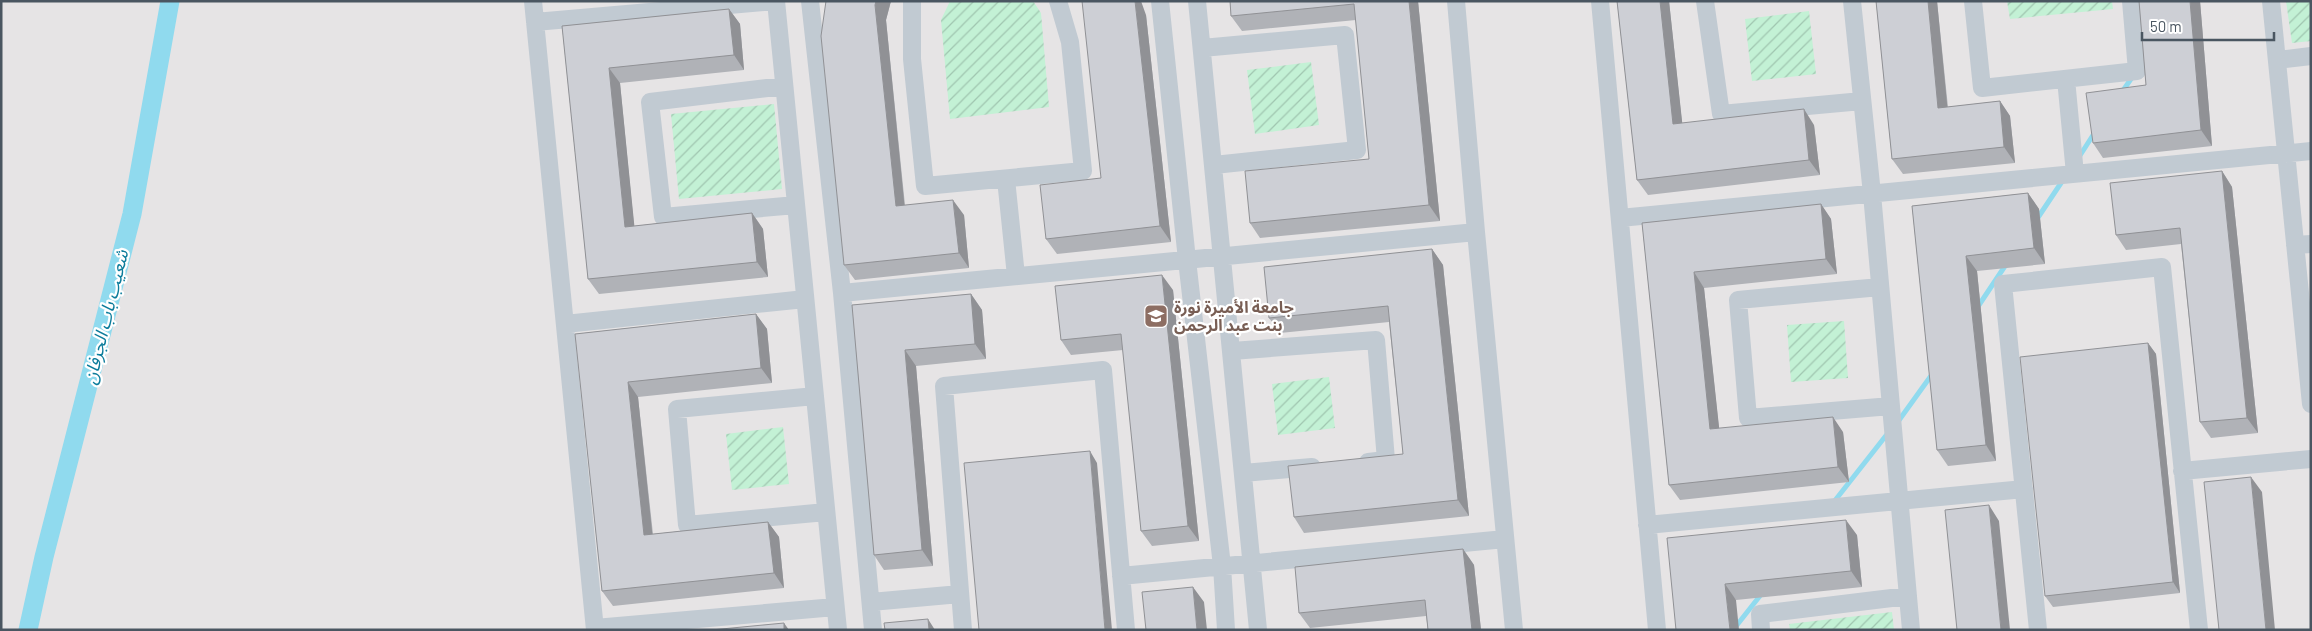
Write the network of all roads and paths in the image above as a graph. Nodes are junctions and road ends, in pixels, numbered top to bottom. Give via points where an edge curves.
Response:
1 (533, 1) edge
2 (775, 1) edge
3 (810, 1) edge
4 (912, 1) edge
5 (1058, 1) edge
6 (1160, 1) edge
7 (1197, 1) edge
8 (1456, 1) edge
9 (1600, 1) edge
10 (1705, 1) edge
11 (1852, 1) edge
12 (1973, 1) edge
13 (2131, 1) edge
14 (2271, 1) edge
15 (535, 22) junction
16 (1202, 48) junction
17 (2311, 56) edge
18 (2277, 60) junction
19 (2066, 79) junction
20 (784, 86) junction
21 (1862, 101) junction
22 (2311, 151) edge
23 (2286, 153) junction
24 (1214, 164) junction
25 (2075, 174) junction
26 (1006, 179) junction
27 (1872, 194) junction
28 (796, 205) junction
29 (1620, 218) junction
30 (1476, 232) junction
31 (2303, 244) edge
32 (1223, 256) junction
33 (1187, 260) junction
34 (1016, 276) junction
35 (1880, 287) junction
36 (842, 293) junction
37 (805, 299) junction
38 (565, 324) junction
39 (1232, 351) junction
40 (2309, 366) edge
41 (815, 396) junction
42 (2311, 404) edge
43 (1891, 406) junction
44 (2311, 459) edge
45 (1348, 464) edge
46 (1329, 465) edge
47 (2182, 471) junction
48 (1244, 473) junction
49 (2024, 489) junction
50 (1899, 501) junction
51 (826, 512) junction
52 (1648, 526) junction
53 (1504, 539) junction
54 (1252, 563) junction
55 (1222, 566) junction
56 (1121, 576) junction
57 (960, 594) junction
58 (1908, 596) junction
59 (871, 602) junction
60 (835, 607) junction
61 (595, 629) edge
62 (838, 630) edge
63 (873, 630) edge
64 (963, 630) edge
65 (1126, 630) edge
66 (1226, 630) edge
67 (1258, 630) edge
68 (1514, 630) edge
69 (1657, 630) edge
70 (1761, 630) edge
71 (1911, 630) edge
72 (2038, 630) edge
73 (2199, 630) edge

1 - 15 street
2 - 15 street
2 - 20 street
3 - 36 street
4 - 26 street via 912,58 925,186
5 - 26 street via 1070,42 1083,171
6 - 33 street
7 - 16 street
8 - 30 street
9 - 29 street
10 - 21 street via 1721,114
11 - 21 street
12 - 19 street via 1982,88
13 - 19 street via 2137,71
14 - 18 street
15 - 38 street
16 - 24 street
16 - 24 street via 1345,35 1357,150
17 - 18 street
18 - 23 street
19 - 25 street
20 - 28 street
20 - 28 street via 650,102 663,217
21 - 27 street
22 - 23 street
23 - 25 street
23 - 31 street
24 - 32 street
25 - 27 street
26 - 34 street
27 - 29 street
27 - 35 street
28 - 37 street
29 - 52 street
30 - 32 street
30 - 53 street
31 - 40 street
32 - 33 street
32 - 39 street
33 - 34 street
33 - 55 street
34 - 36 street
35 - 43 street
35 - 43 street via 1738,300 1748,418
36 - 59 street
37 - 38 street
37 - 41 street
38 - 61 street
39 - 45 street via 1376,340 1386,460
39 - 48 street
40 - 42 street
41 - 51 street
41 - 51 street via 677,409 687,525
43 - 50 street
44 - 47 street
46 - 48 street
47 - 49 street via 2162,267 2003,284
47 - 73 street
48 - 54 street
49 - 50 street
49 - 72 street
50 - 52 street
50 - 58 street
51 - 60 street
52 - 69 street
53 - 54 street
53 - 68 street
54 - 55 street
54 - 67 street
55 - 56 street
55 - 66 street
56 - 57 street via 1104,370 944,386
56 - 65 street
57 - 59 street
57 - 64 street
58 - 70 street via 1760,614
58 - 71 street
59 - 63 street
60 - 61 street
60 - 62 street

